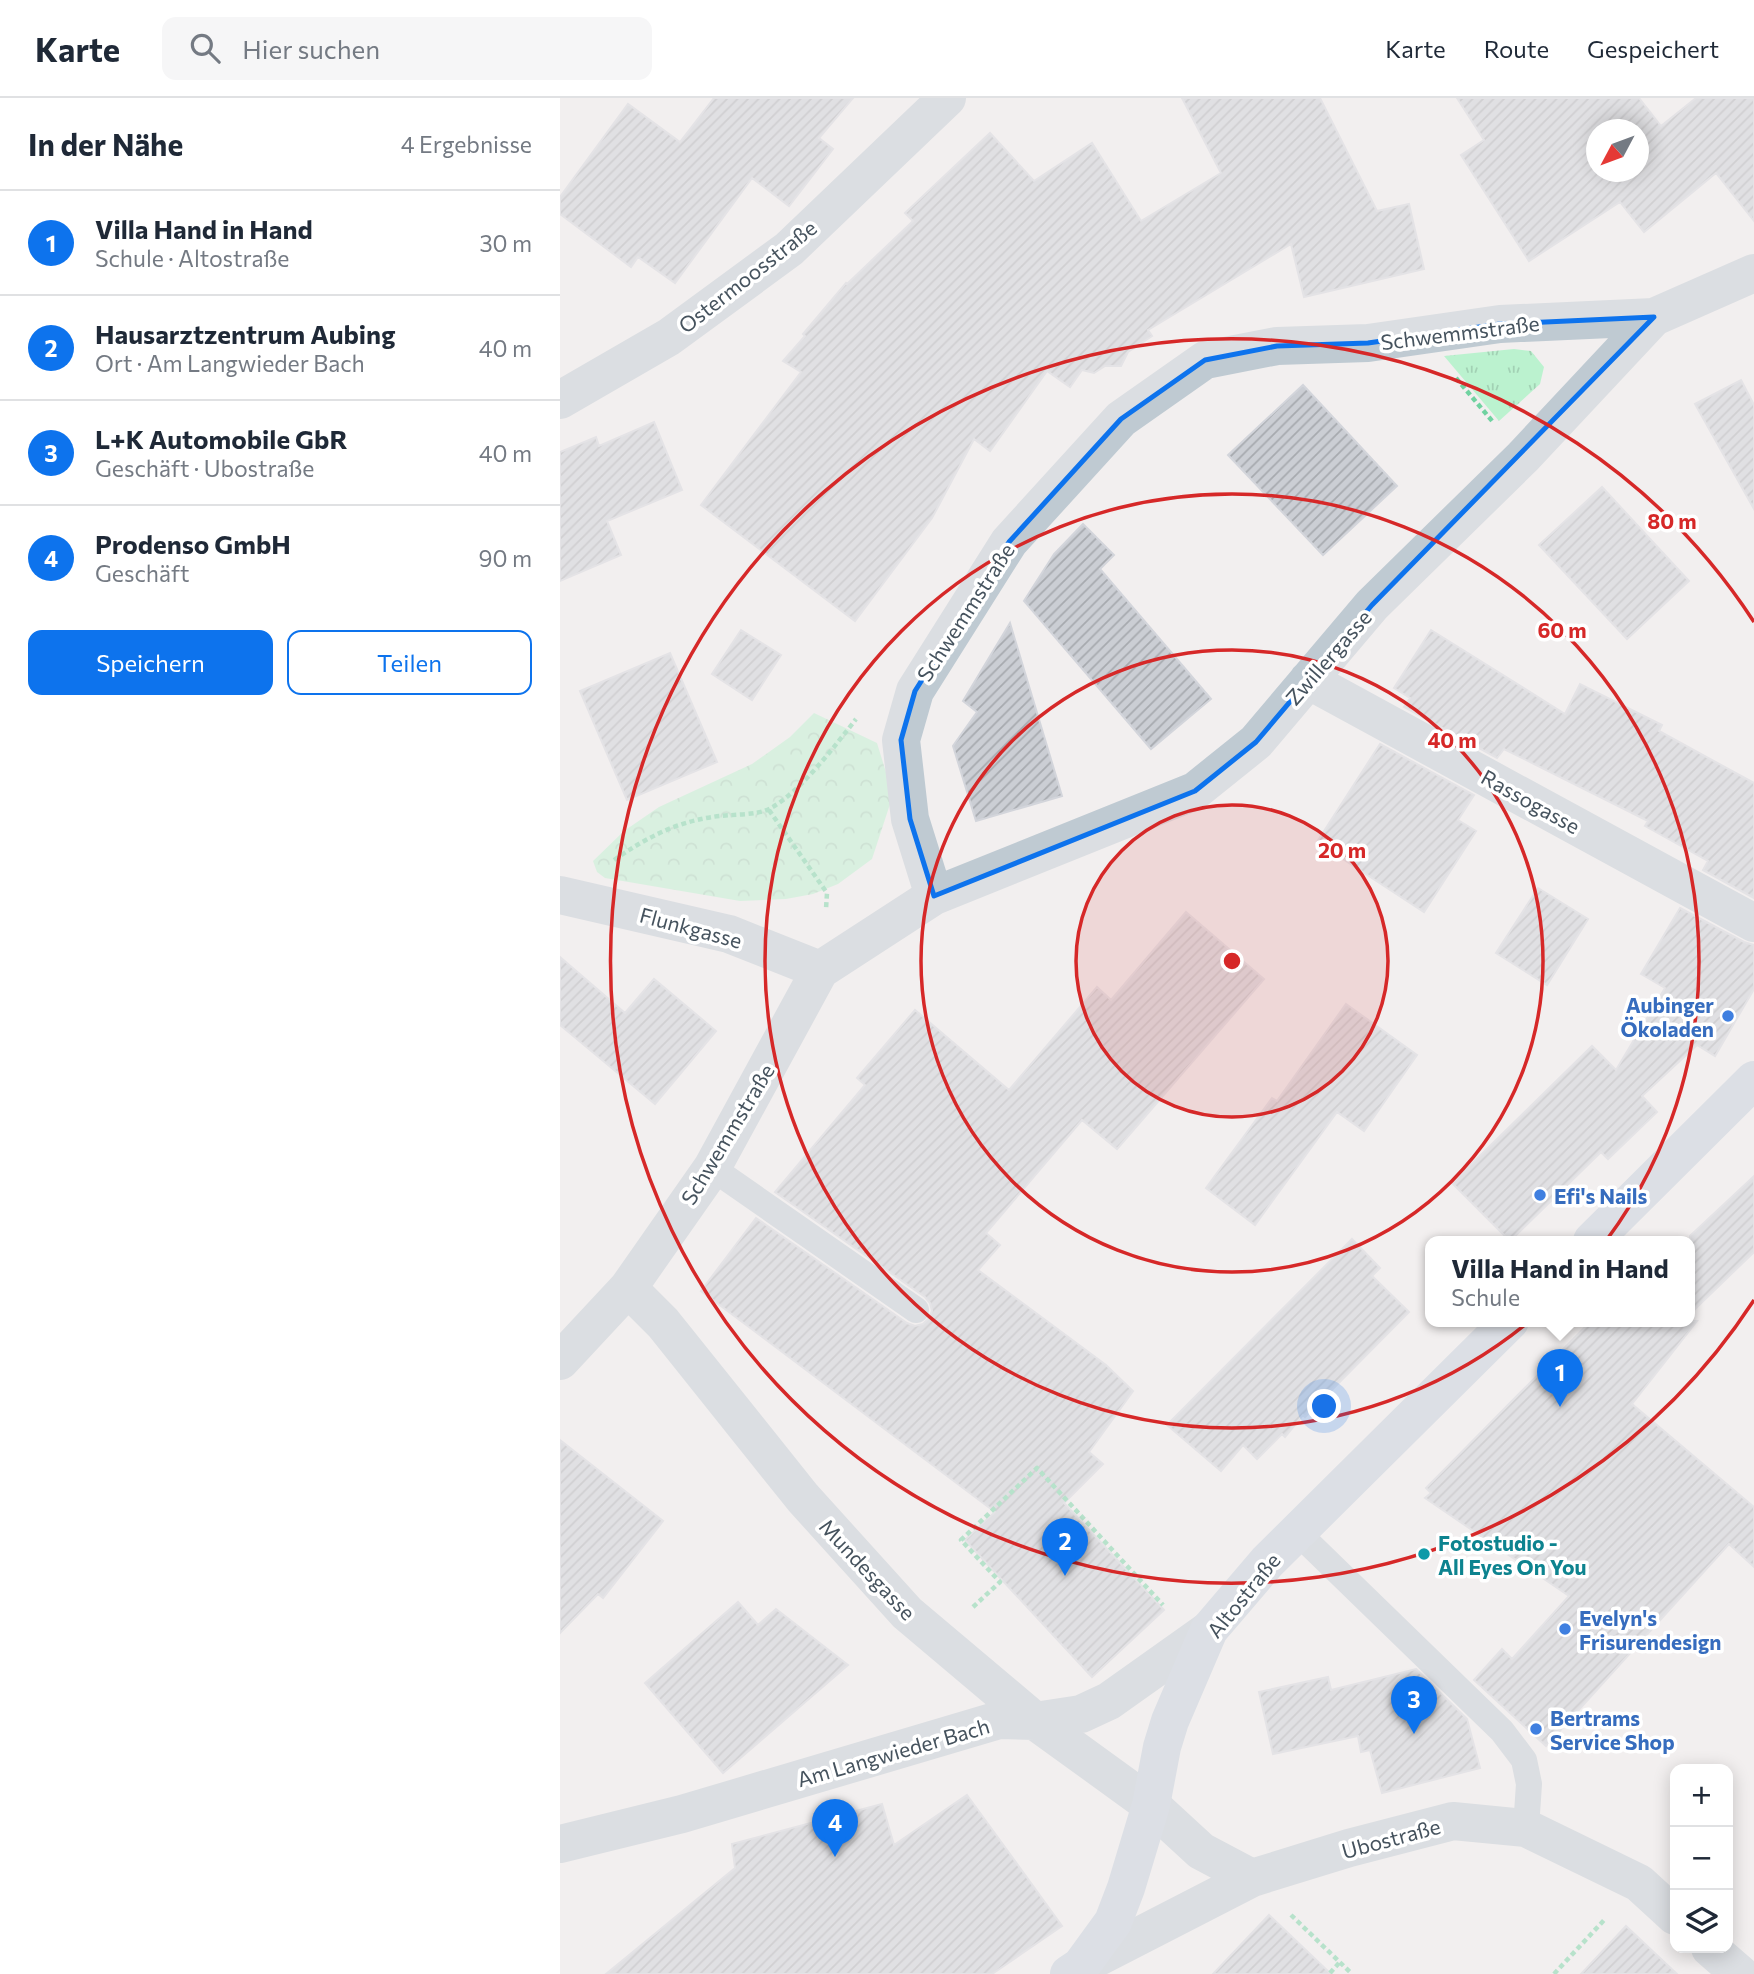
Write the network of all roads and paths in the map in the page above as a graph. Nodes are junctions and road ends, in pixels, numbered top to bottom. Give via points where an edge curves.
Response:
1 (947, 98) edge
2 (1754, 273) edge
3 (1654, 317) junction
4 (1451, 372) dead end
5 (560, 400) edge
6 (1523, 457) junction
7 (1308, 680) junction
8 (915, 691) junction
9 (769, 810) junction
10 (566, 896) edge
11 (934, 896) junction
12 (1754, 923) edge
13 (820, 970) junction
14 (1754, 1080) edge
15 (712, 1168) junction
16 (1597, 1236) edge
17 (628, 1288) junction
18 (916, 1310) dead end
19 (1504, 1327) edge
20 (560, 1361) edge
21 (1297, 1532) junction
22 (967, 1613) dead end
23 (1171, 1613) dead end
24 (1209, 1630) junction
25 (1035, 1721) junction
26 (1151, 1805) junction
27 (1525, 1828) junction
28 (560, 1844) edge
29 (1252, 1878) junction
30 (1287, 1911) dead end
31 (1670, 1912) edge
32 (1599, 1926) dead end
33 (1716, 1953) edge
34 (1339, 1963) junction
35 (1075, 1970) edge
36 (1330, 1973) edge
37 (1352, 1974) edge
38 (1554, 1974) edge
39 (1740, 1974) edge

1 - 5 street, Ostermoosstraße via 789,249 669,337
2 - 3 street, Schwemmstraße
3 - 6 street, Zwillergasse
3 - 8 street, Schwemmstraße via 1500,324 1368,343 1277,346 1205,360 1121,419 1009,542
4 - 6 path
6 - 7 street, Zwillergasse via 1372,605
7 - 11 street, Zwillergasse via 1256,742 1195,791
7 - 12 street, Rassogasse
8 - 9 path via 857,718 789,795
8 - 11 street, Schwemmstraße via 901,740 910,819
9 - 10 path via 667,828
9 - 13 path via 827,893
10 - 13 street, Flunkgasse via 729,934
11 - 13 street, Schwemmstraße
13 - 15 street, Schwemmstraße
14 - 16 main road
15 - 17 street, Schwemmstraße
15 - 18 lane
17 - 20 street, Schwemmstraße
17 - 25 street, Mundesgasse via 663,1323 803,1498 908,1613
19 - 21 main road, Altostraße
21 - 24 main road, Altostraße
21 - 27 lane via 1502,1731 1524,1760 1529,1784
22 - 23 path via 1001,1581 961,1540 1037,1468
24 - 25 street, Am Langwieder Bach via 1109,1701 1081,1714
24 - 26 main road, Altostraße via 1170,1721
25 - 26 street, Mundesgasse
25 - 28 street, Am Langwieder Bach via 999,1720 682,1814
26 - 29 street via 1201,1851
26 - 35 main road, Altostraße via 1113,1922
27 - 29 street, Ubostraße via 1453,1821
27 - 31 street, Ubostraße via 1639,1884
29 - 35 street, Ubostraße
30 - 34 path
32 - 38 path
33 - 39 street
34 - 36 path
34 - 37 path

